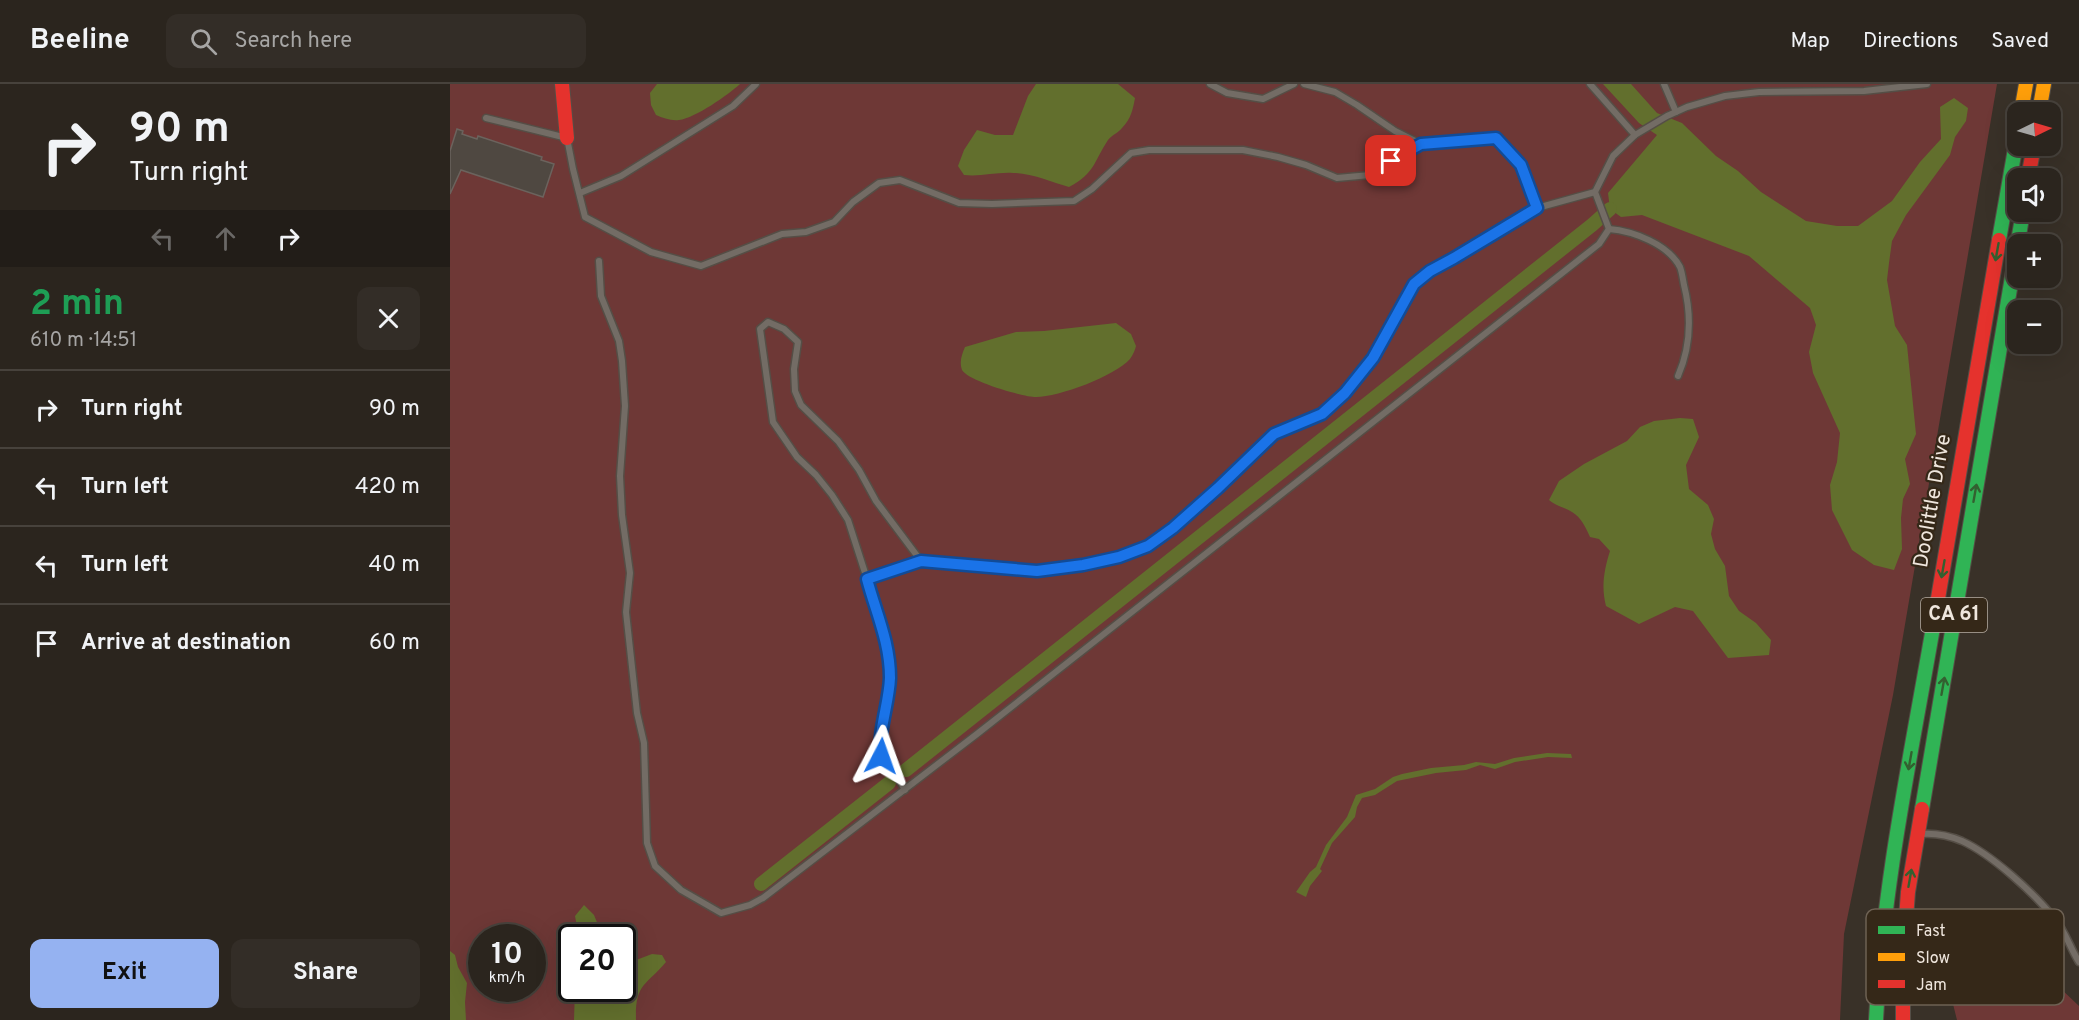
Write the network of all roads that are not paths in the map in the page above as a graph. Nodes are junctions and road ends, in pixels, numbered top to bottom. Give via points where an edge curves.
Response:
1 (562, 84) edge
2 (756, 84) edge
3 (1210, 84) edge
4 (1294, 84) edge
5 (1304, 84) edge
6 (1590, 84) edge
7 (1664, 84) edge
8 (1927, 84) edge
9 (2026, 84) edge
10 (2044, 85) edge
11 (2023, 102) edge
12 (2041, 102) edge
13 (1676, 112) junction
14 (486, 118) dead end
15 (1635, 135) junction
16 (567, 138) junction
17 (1421, 144) junction
18 (2014, 156) edge
19 (1595, 192) junction
20 (580, 193) junction
21 (1537, 208) junction
22 (2021, 222) edge
23 (1609, 229) junction
24 (599, 261) dead end
25 (1678, 376) dead end
26 (921, 561) junction
27 (867, 579) junction
28 (904, 790) junction
29 (1917, 834) junction
30 (1885, 909) edge
31 (1907, 909) edge
32 (2045, 909) edge
33 (2064, 935) edge
34 (2079, 962) edge
35 (1877, 1005) edge
36 (1876, 1020) edge

1 - 16 main road
2 - 20 lane via 733,106 621,176
3 - 4 lane via 1227,93 1263,99
5 - 17 lane via 1335,92 1395,132
6 - 15 lane
7 - 13 lane
8 - 13 lane via 1864,91 1758,92 1725,96
9 - 10 lane
9 - 11 main road
10 - 12 main road
13 - 15 lane
14 - 16 lane
15 - 19 lane via 1613,156
16 - 20 lane
17 - 20 lane via 1370,175 1337,178 1306,165 1243,150 1149,150 1131,153 1074,201 959,203 900,180 879,183 834,222 806,232 782,234 701,266 651,252 585,217
17 - 21 lane via 1496,138 1521,165
18 -> 30 main road, Doolittle Drive / CA 61
19 - 21 lane
19 - 23 lane
21 - 26 lane via 1414,284 1373,358 1345,393 1322,414 1274,434 1173,528 1148,546 1119,557 1037,571
29 -> 22 main road, Doolittle Drive / CA 61
23 - 25 lane via 1632,233 1660,246 1680,267 1690,330 1686,358
23 - 28 lane via 1599,244
24 - 28 lane via 601,296 619,341 622,361 625,406 620,476 630,573 626,612 635,703 644,743 647,843 655,866 681,890 721,913 750,905
26 - 27 lane
26 - 27 lane via 838,441 801,405 794,380 798,342 784,328 768,322 760,329 773,422 843,512
27 - 28 lane via 888,650 890,679 879,743 881,756
31 -> 29 main road, Doolittle Drive / CA 61
29 - 32 lane via 1959,840 1974,847
33 - 34 lane
35 -> 36 main road, Doolittle Drive / CA 61

